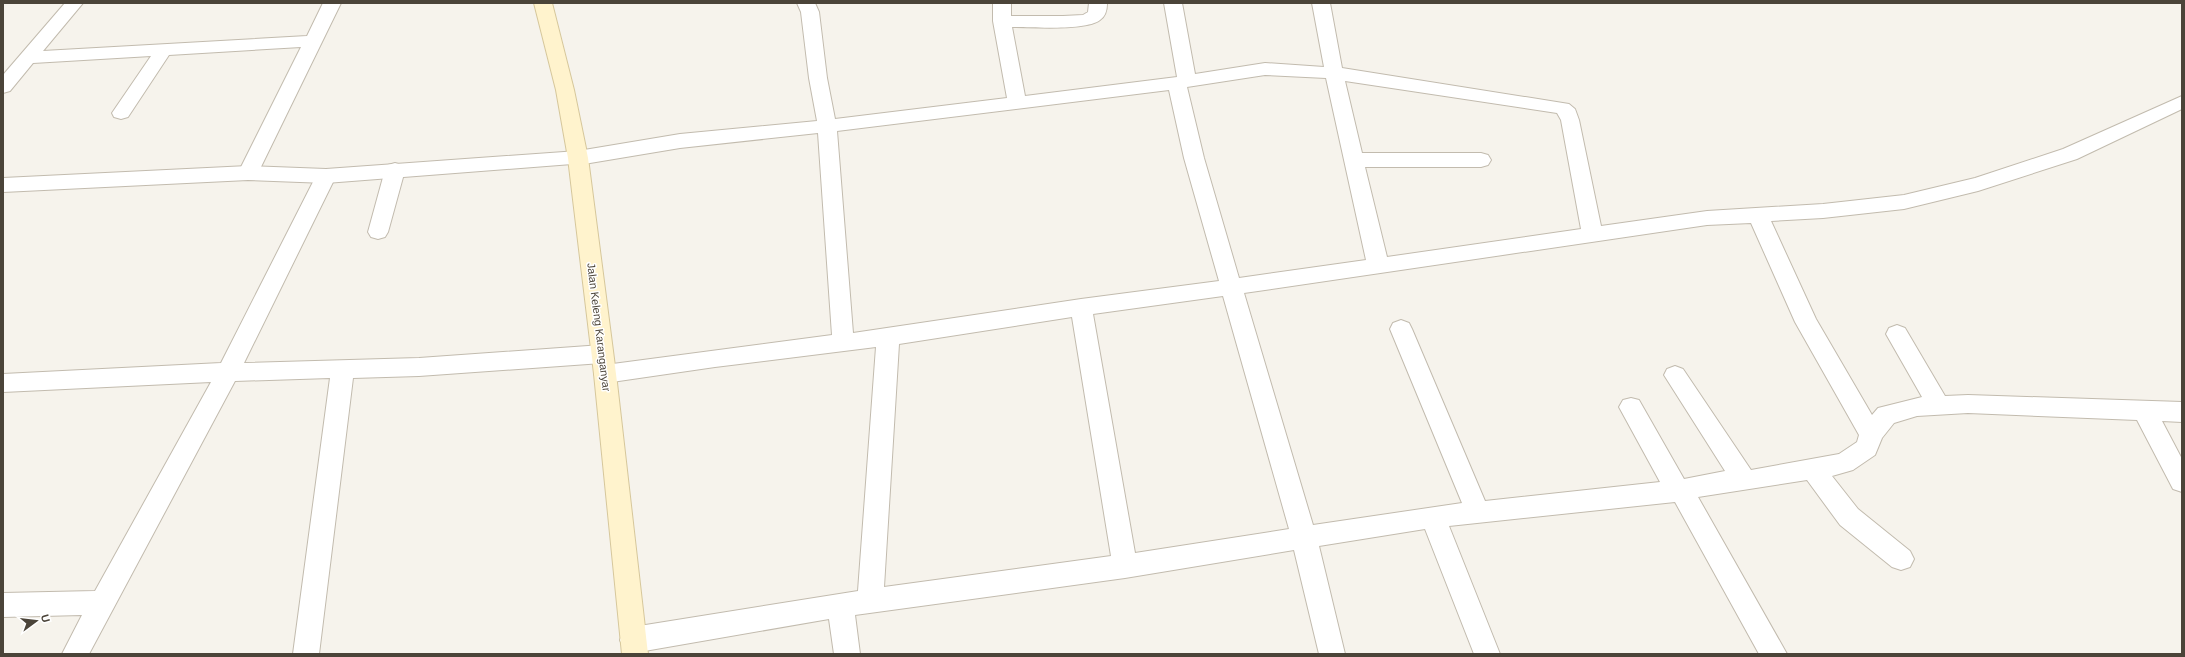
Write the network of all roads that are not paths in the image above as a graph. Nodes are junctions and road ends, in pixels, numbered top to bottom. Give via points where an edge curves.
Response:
1 (74, 3) edge
2 (332, 3) edge
3 (543, 3) edge
4 (806, 3) edge
5 (1002, 3) edge
6 (1098, 3) edge
7 (1173, 3) edge
8 (1321, 3) edge
9 (1002, 21) junction
10 (314, 41) junction
11 (164, 50) junction
12 (29, 58) junction
13 (1334, 73) junction
14 (1182, 82) junction
15 (3, 87) edge
16 (2182, 102) edge
17 (1017, 103) junction
18 (121, 113) dead end
19 (827, 126) junction
20 (578, 158) junction
21 (1354, 160) junction
22 (1481, 160) dead end
23 (395, 170) junction
24 (248, 173) junction
25 (326, 176) junction
26 (3, 185) edge
27 (1758, 216) junction
28 (378, 232) dead end
29 (1592, 235) junction
30 (1378, 265) junction
31 (1233, 287) junction
32 (1081, 307) junction
33 (1401, 329) dead end
34 (1897, 334) dead end
35 (888, 337) junction
36 (843, 341) junction
37 (604, 364) junction
38 (343, 368) junction
39 (228, 372) junction
40 (1675, 375) dead end
41 (3, 383) edge
42 (1939, 406) junction
43 (1631, 407) dead end
44 (2145, 412) junction
45 (2182, 412) edge
46 (1871, 434) junction
47 (1813, 470) junction
48 (1744, 481) junction
49 (2182, 482) edge
50 (1679, 490) junction
51 (1478, 512) junction
52 (1432, 517) junction
53 (1304, 538) junction
54 (1901, 559) dead end
55 (1125, 566) junction
56 (870, 600) junction
57 (102, 603) junction
58 (3, 605) edge
59 (840, 605) junction
60 (634, 647) edge
61 (75, 654) edge
62 (306, 654) edge
63 (847, 654) edge
64 (1332, 654) edge
65 (1487, 654) edge
66 (1774, 654) edge

1 - 12 street
2 - 10 street
3 - 20 main road, Jalan Keleng Karanganyar via 565,90
4 - 19 street via 810,12
5 - 9 street
6 - 9 street via 1098,11 1088,18 1066,21
7 - 14 street
8 - 13 street
9 - 17 street
10 - 11 street
10 - 24 street
11 - 12 street
11 - 18 street
12 - 15 street
13 - 14 street via 1265,69
13 - 21 street
13 - 29 street via 1562,108 1568,113 1570,120
14 - 17 street
14 - 31 street via 1194,158
16 - 27 street via 2070,154 1978,184 1904,202
17 - 19 street
19 - 20 street via 656,144
19 - 36 street
20 - 23 street
20 - 37 main road, Jalan Keleng Karanganyar
21 - 22 street
21 - 30 street
23 - 25 street
23 - 28 street
24 - 25 street
24 - 26 street
25 - 39 street
27 - 29 street via 1707,218
27 - 46 street via 1806,322
29 - 30 street
30 - 31 street
31 - 32 street
31 - 53 street
32 - 35 street
32 - 55 street
33 - 51 street
34 - 42 street
35 - 36 street
35 - 56 street
36 - 37 street via 686,362
37 - 38 street
37 - 60 main road, Jalan Keleng Karanganyar
38 - 39 street
38 - 62 street
39 - 41 street
39 - 57 street
40 - 48 street
42 - 44 street via 1968,404
42 - 46 street via 1917,407 1886,415
43 - 50 street
44 - 45 street
44 - 49 street
46 - 47 street via 1867,448 1845,463
47 - 48 street
47 - 54 street via 1849,518
48 - 50 street via 1722,482
50 - 51 street
50 - 66 street
51 - 52 street
52 - 53 street
52 - 65 street
53 - 55 street
53 - 64 street
55 - 56 street
56 - 59 street
57 - 58 street
57 - 61 street
59 - 60 street via 709,627
59 - 63 street

